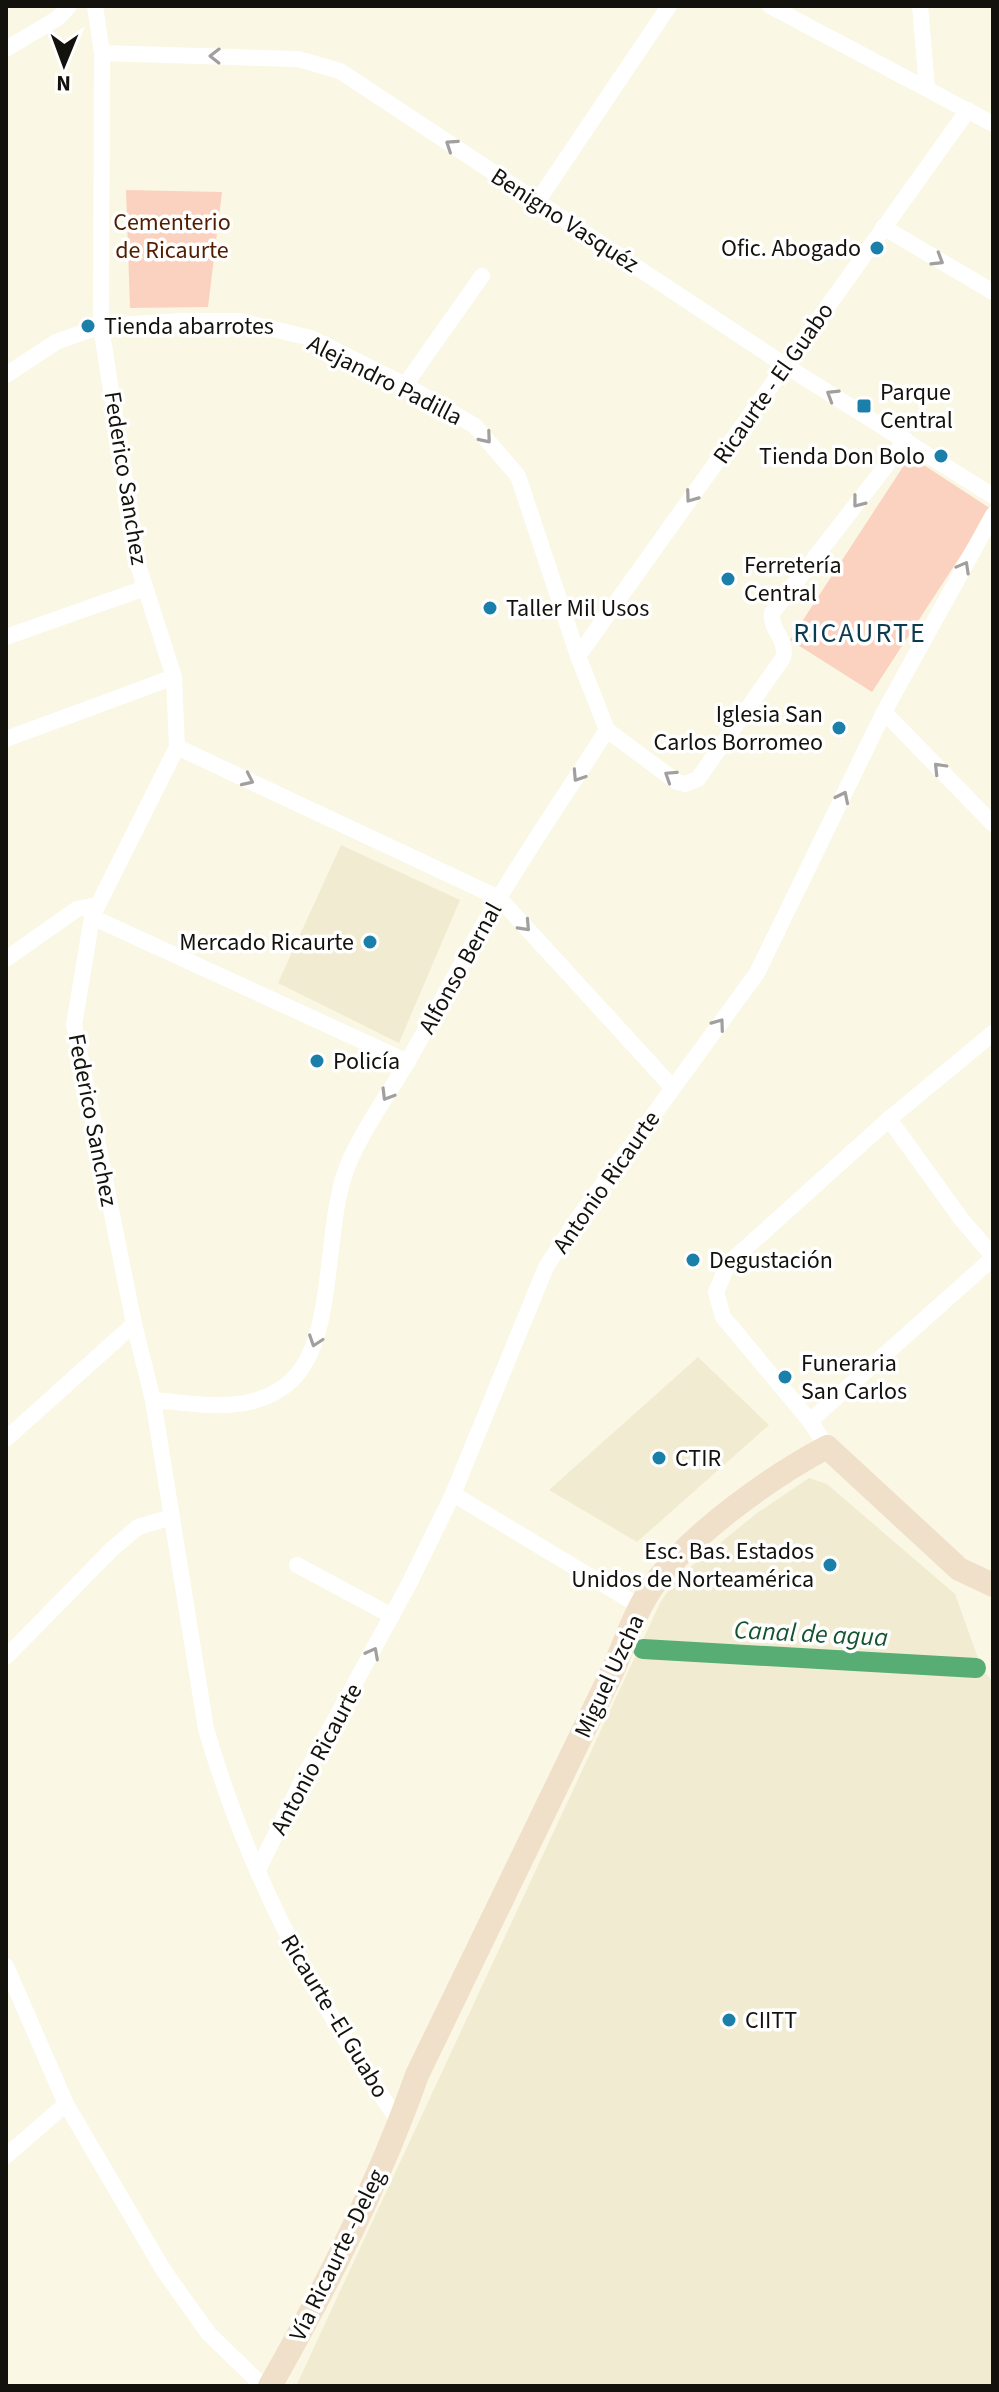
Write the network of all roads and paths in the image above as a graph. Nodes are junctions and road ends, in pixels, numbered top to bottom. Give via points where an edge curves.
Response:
1 (69, 6) edge
2 (95, 6) edge
3 (669, 6) edge
4 (770, 6) edge
5 (920, 6) edge
6 (6, 49) edge
7 (102, 53) junction
8 (927, 88) junction
9 (968, 110) junction
10 (993, 124) edge
11 (537, 202) junction
12 (883, 227) junction
13 (482, 276) dead end
14 (993, 292) edge
15 (101, 326) junction
16 (786, 366) junction
17 (6, 375) edge
18 (405, 385) junction
19 (906, 440) junction
20 (993, 496) edge
21 (993, 515) edge
22 (145, 588) junction
23 (6, 637) edge
24 (578, 656) junction
25 (174, 677) junction
26 (884, 712) junction
27 (607, 730) junction
28 (6, 739) edge
29 (177, 747) junction
30 (993, 824) edge
31 (499, 898) junction
32 (94, 911) junction
33 (6, 959) edge
34 (993, 1033) edge
35 (408, 1062) junction
36 (673, 1088) junction
37 (889, 1119) junction
38 (993, 1257) edge
39 (134, 1324) junction
40 (153, 1400) junction
41 (810, 1421) junction
42 (6, 1439) edge
43 (827, 1447) junction
44 (453, 1494) junction
45 (172, 1517) junction
46 (297, 1565) dead end
47 (993, 1585) edge
48 (641, 1607) junction
49 (392, 1616) junction
50 (6, 1657) edge
51 (258, 1870) junction
52 (274, 1908) joint
53 (6, 1966) edge
54 (66, 2104) junction
55 (400, 2123) junction
56 (6, 2156) edge
57 (263, 2386) edge
58 (270, 2386) edge

1 - 6 street
2 - 7 street, Federico Sanchez
3 - 11 street
4 - 8 street
5 - 8 street
11 -> 7 street, Benigno Vasquéz via 340,71 320,64 267,57
7 - 15 street, Federico Sanchez
8 - 9 street
9 - 10 street
9 - 12 street, Ricaurte - El Guabo
11 - 16 street, Benigno Vasquéz
12 -> 14 street
12 - 16 street, Ricaurte - El Guabo
13 - 18 street
15 - 17 street, Alejandro Padilla via 56,342
15 - 18 street, Alejandro Padilla via 239,321 311,338
15 - 22 street, Federico Sanchez
19 -> 16 street, Benigno Vasquéz
16 -> 24 street, Ricaurte - El Guabo
18 -> 24 street, Alejandro Padilla via 475,426 518,476
19 - 20 street, Benigno Vasquéz
19 -> 27 street via 772,613 771,624 784,643 783,658 698,779 677,782
26 -> 21 street, Antonio Ricaurte
22 - 23 street
22 - 25 street, Federico Sanchez
24 - 27 street
25 - 28 street
25 - 29 street, Federico Sanchez
30 -> 26 street
36 -> 26 street, Antonio Ricaurte via 757,973
27 -> 31 street, Alfonso Bernal
29 -> 31 street
29 - 32 street, Federico Sanchez
31 - 35 street, Alfonso Bernal
31 -> 36 street
32 - 33 street via 77,909
32 - 35 street
32 - 39 street, Federico Sanchez via 74,1025
34 - 37 street
35 -> 40 street, Alfonso Bernal via 354,1149 342,1181 319,1333 308,1362 265,1398 235,1405
36 - 44 street, Antonio Ricaurte via 546,1267
37 - 38 street
37 - 41 street via 728,1264 716,1292 723,1317
38 - 41 street
39 - 40 street, Federico Sanchez
39 - 42 street
40 - 45 street, Federico Sanchez
41 - 43 street
43 - 47 main road via 959,1569
43 - 48 main road, Miguel Uzcha via 775,1477 727,1514 665,1571
44 - 48 street
44 - 49 street, Antonio Ricaurte
45 - 50 street via 138,1527 121,1541
45 - 51 street, Federico Sanchez via 206,1729 221,1782
46 - 49 street
48 - 55 main road, Miguel Uzcha via 417,2075
51 -> 49 street, Antonio Ricaurte
51 - 52 street, Federico Sanchez
52 - 55 street, Ricaurte -El Guabo via 302,1968
53 - 54 street
54 - 56 street
54 - 57 street via 164,2271 209,2334
55 - 58 main road, Vía Ricaurte -Deleg via 326,2287

